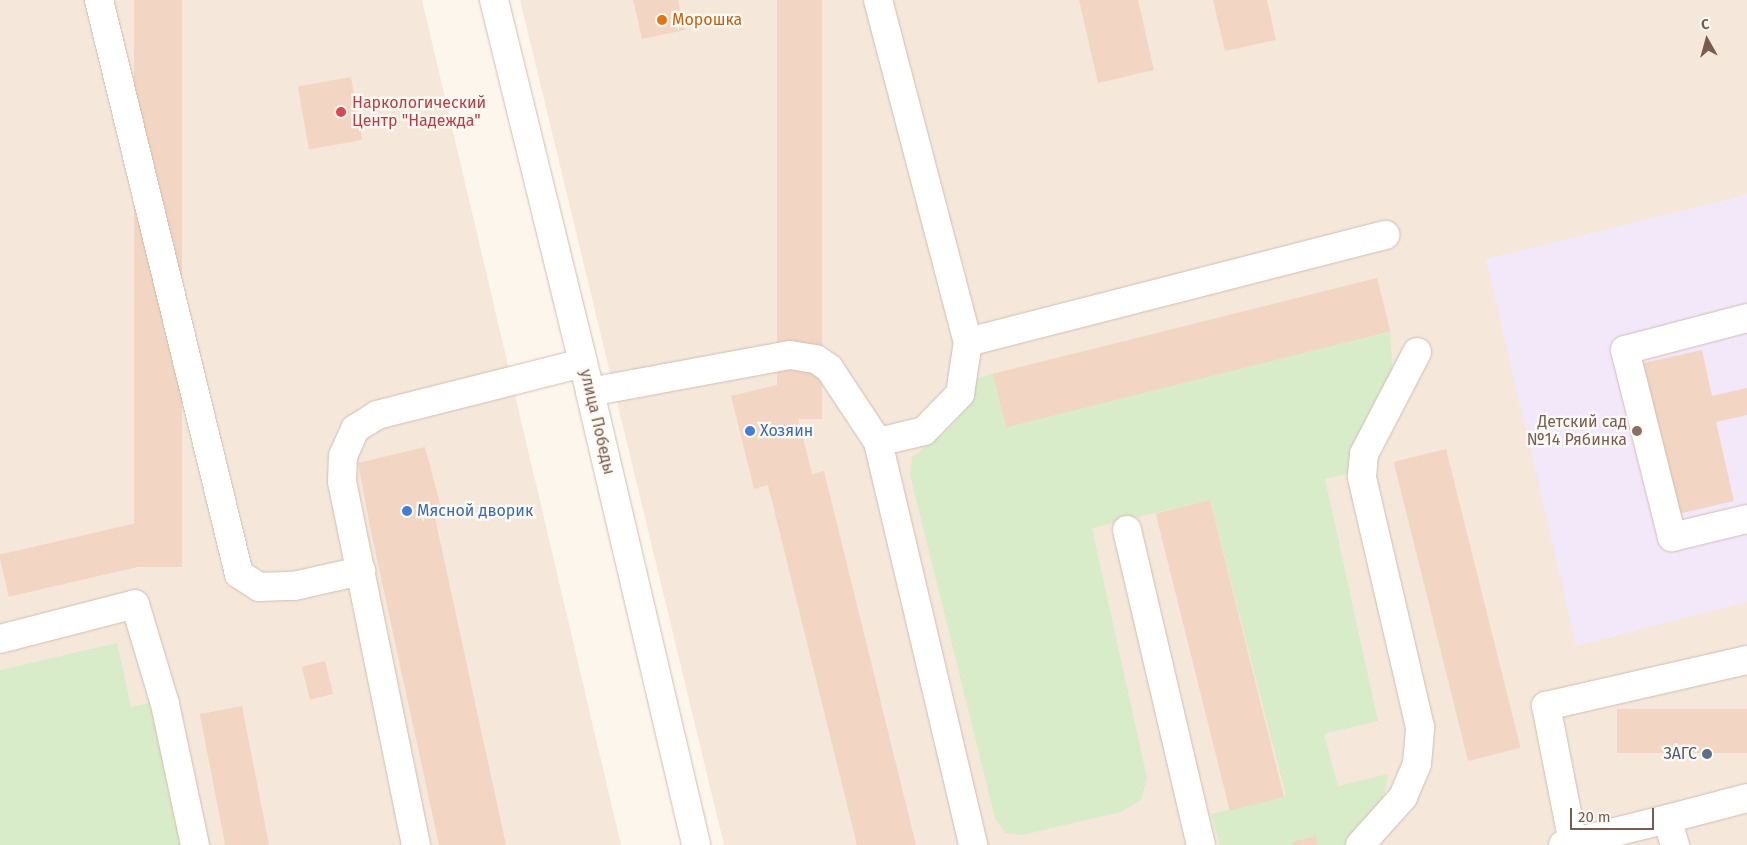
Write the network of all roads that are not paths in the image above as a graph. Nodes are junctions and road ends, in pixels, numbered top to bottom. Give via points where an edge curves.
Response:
1 (99, 0) edge
2 (494, 0) edge
3 (878, 0) edge
4 (1385, 235) dead end
5 (1747, 318) edge
6 (968, 342) junction
7 (1417, 352) dead end
8 (583, 363) junction
9 (590, 392) junction
10 (878, 442) junction
11 (1747, 519) edge
12 (1126, 530) dead end
13 (361, 571) junction
14 (0, 639) edge
15 (1747, 660) edge
16 (1747, 798) edge
17 (1667, 819) junction
18 (1568, 844) edge
19 (195, 845) edge
20 (416, 845) edge
21 (696, 845) edge
22 (973, 845) edge
23 (1201, 845) edge
24 (1360, 845) edge
25 (1675, 845) edge

1 - 13 street via 239,574 259,587 294,586
2 - 8 street, улица Победы
3 - 6 street
4 - 6 street
5 - 11 street via 1625,350 1672,537
6 - 10 street via 960,394 924,431
7 - 24 street via 1364,454 1362,477 1420,728 1417,764 1403,797
8 - 9 street, улица Победы
8 - 13 street via 377,415 355,429 343,456 342,482
9 - 10 street via 790,355 816,358 830,368
9 - 21 street, улица Победы
10 - 22 street
12 - 23 street
13 - 20 street
14 - 19 street via 135,604 165,704
15 - 18 street via 1546,706
16 - 17 street
17 - 18 street
17 - 25 street

